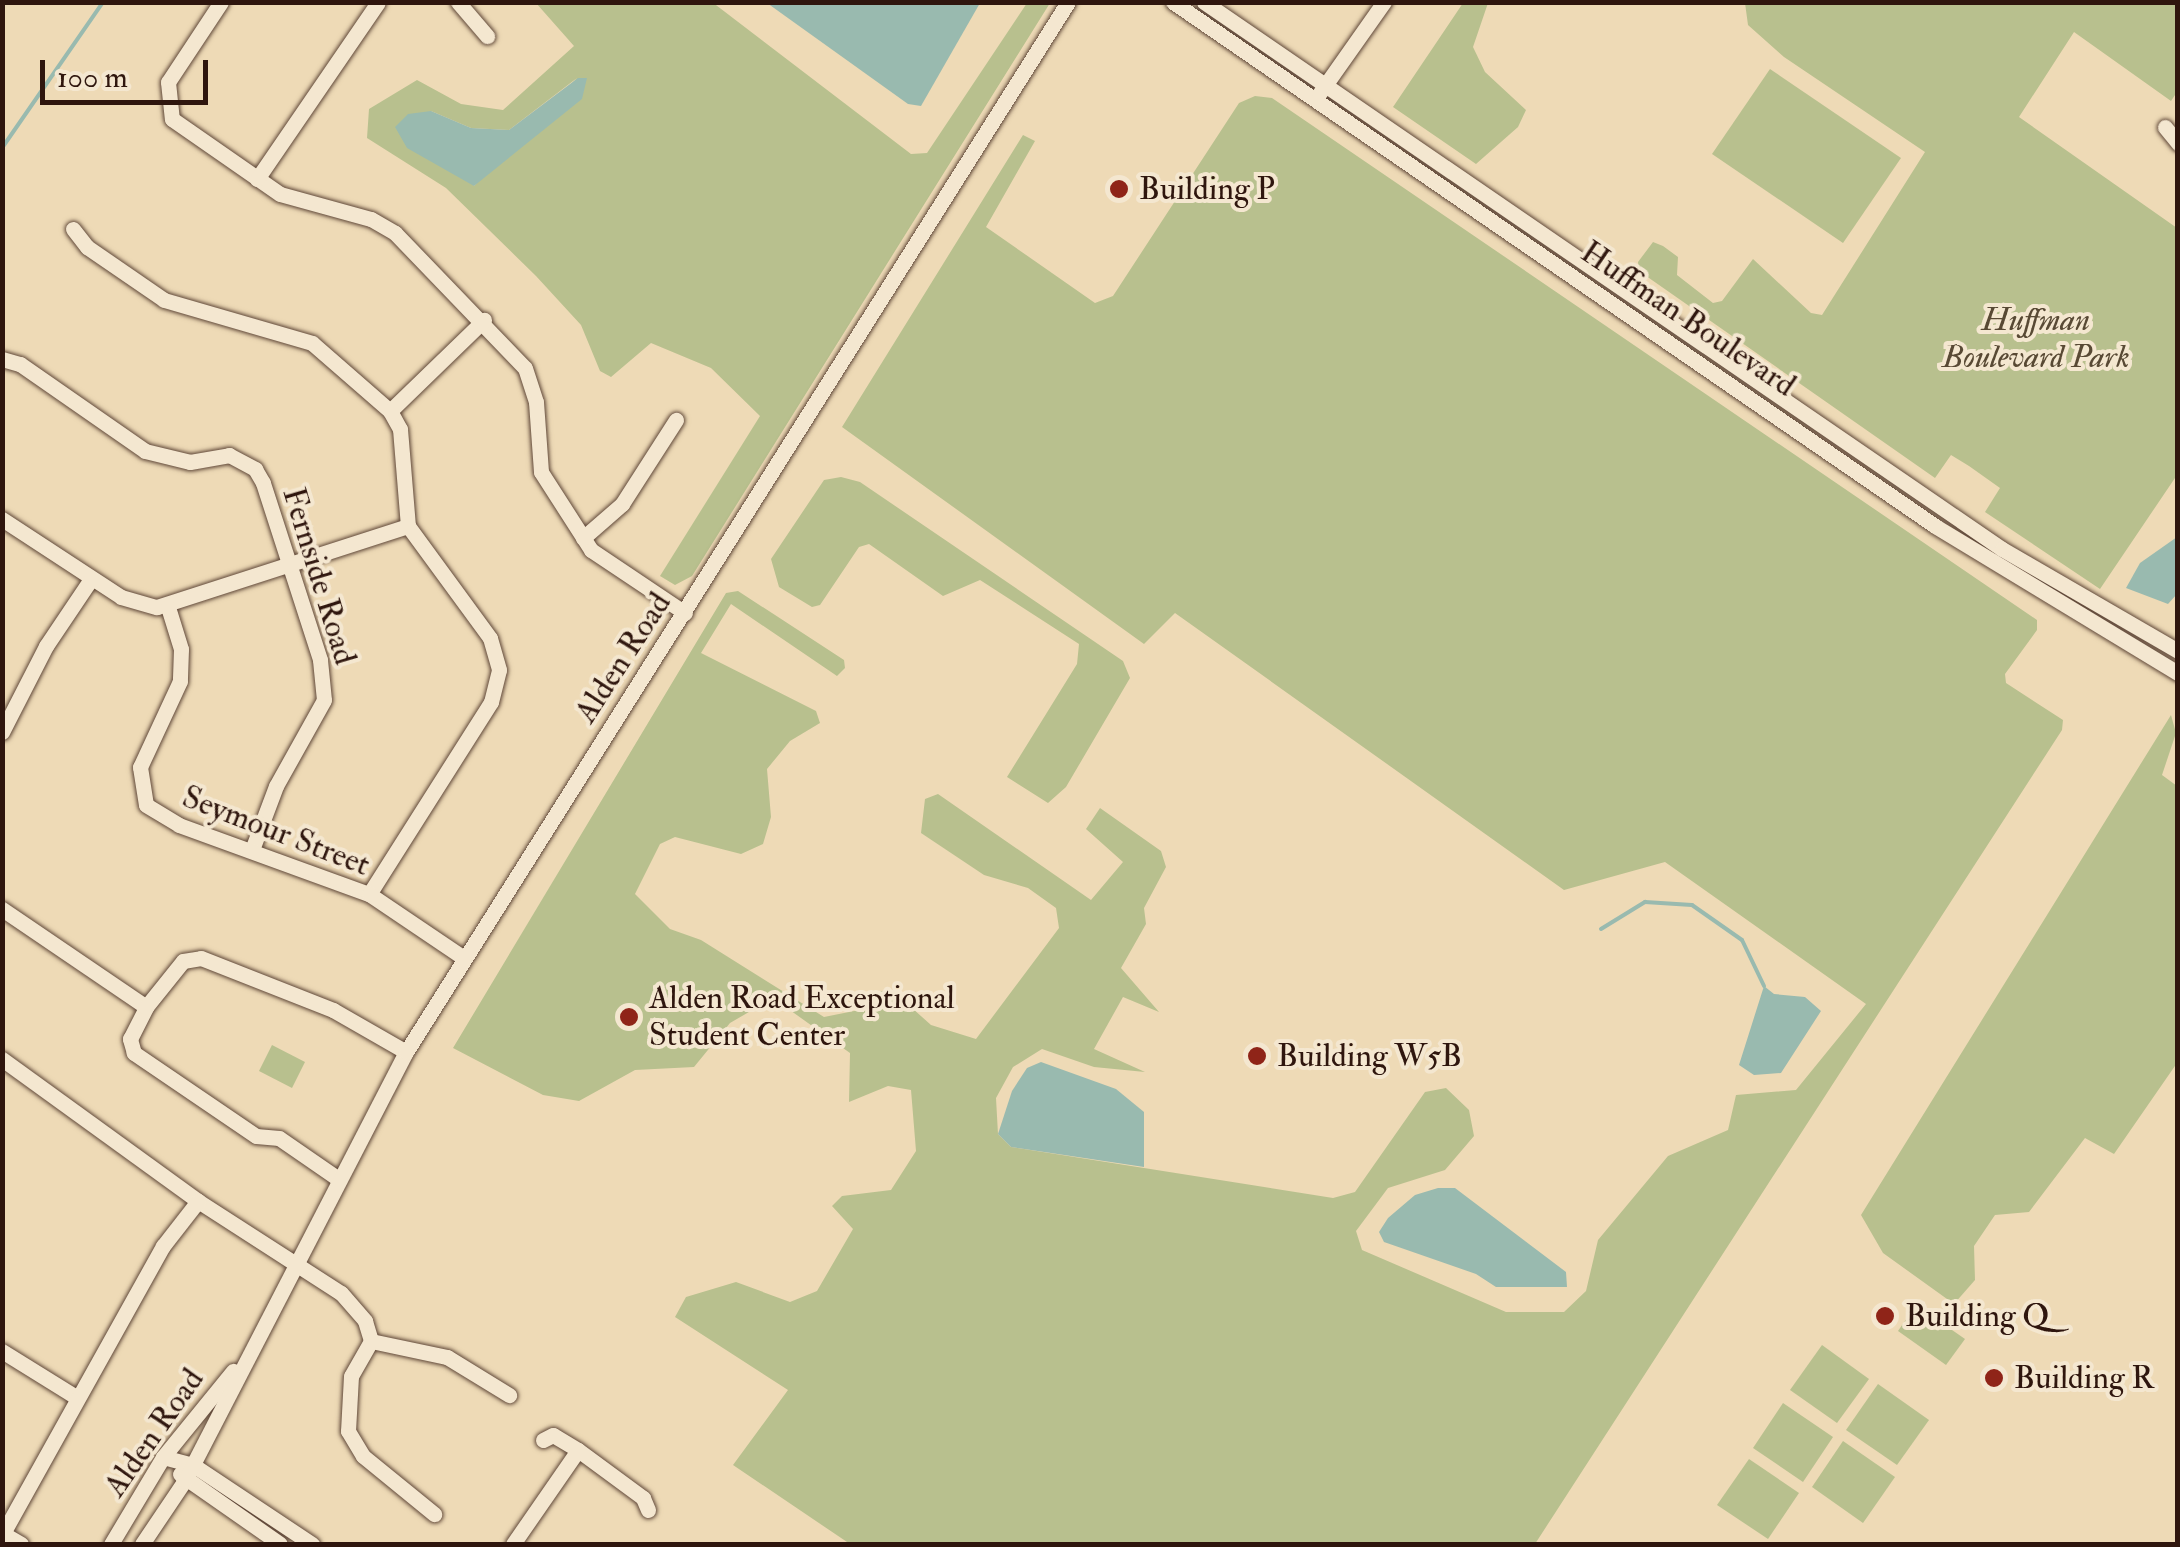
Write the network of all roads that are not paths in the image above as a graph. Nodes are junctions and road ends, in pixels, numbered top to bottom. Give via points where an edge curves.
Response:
1 (222, 2) edge
2 (378, 2) edge
3 (458, 2) edge
4 (1068, 2) edge
5 (1173, 2) edge
6 (1204, 2) edge
7 (1384, 2) edge
8 (487, 36) dead end
9 (1321, 91) junction
10 (2165, 127) dead end
11 (2178, 143) edge
12 (257, 179) junction
13 (73, 229) dead end
14 (484, 320) junction
15 (2, 359) edge
16 (390, 411) junction
17 (676, 420) dead end
18 (2, 519) edge
19 (408, 526) junction
20 (583, 538) junction
21 (288, 565) junction
22 (92, 579) junction
23 (168, 607) junction
24 (685, 613) junction
25 (2178, 651) edge
26 (2178, 673) edge
27 (2, 732) edge
28 (252, 850) junction
29 (369, 894) junction
30 (2, 909) edge
31 (464, 958) junction
32 (146, 1007) junction
33 (406, 1052) junction
34 (2, 1058) edge
35 (338, 1178) junction
36 (198, 1201) junction
37 (294, 1264) junction
38 (370, 1341) junction
39 (2, 1351) edge
40 (246, 1357) junction
41 (509, 1395) dead end
42 (76, 1398) junction
43 (544, 1440) dead end
44 (578, 1450) junction
45 (163, 1457) junction
46 (189, 1472) junction
47 (648, 1510) dead end
48 (434, 1514) dead end
49 (3, 1533) edge
50 (21, 1544) edge
51 (111, 1544) edge
52 (142, 1544) edge
53 (280, 1544) edge
54 (312, 1544) edge
55 (513, 1544) edge

1 - 12 street via 172,72 169,113 192,137
2 - 12 street
3 - 8 street
4 - 24 street, Alden Road
5 - 9 street, Huffman Boulevard
6 - 9 street, Huffman Boulevard
7 - 9 street
9 - 25 street, Huffman Boulevard via 2002,549
9 - 26 street, Huffman Boulevard via 1935,526
10 - 11 street
12 - 14 street via 280,194 384,225
13 - 16 street via 164,300 312,342
14 - 16 street
14 - 20 street via 525,368 536,402 542,472
15 - 21 street, Fernside Road via 20,364 145,451 190,462 229,455 245,461 263,483
16 - 19 street via 404,442
17 - 20 street via 622,504
18 - 22 street
19 - 21 street
19 - 29 street via 490,638 500,670 491,702
20 - 24 street via 600,560
21 - 23 street
21 - 28 street, Fernside Road via 320,660 324,700 276,786
22 - 23 street via 138,604
22 - 27 street via 46,646
23 - 28 street, Seymour Street via 180,648 180,680 140,767 141,797 179,825
24 - 31 street, Alden Road
28 - 29 street, Seymour Street
29 - 31 street, Seymour Street
30 - 32 street
31 - 33 street, Alden Road
32 - 33 street via 184,961 201,958 333,1010
32 - 35 street via 130,1039 134,1052 256,1136 279,1138
33 - 35 street, Alden Road
34 - 36 street
35 - 37 street, Alden Road
36 - 37 street via 283,1250
36 - 42 street via 163,1246
37 - 38 street via 341,1293 365,1321
37 - 40 street, Alden Road
38 - 41 street via 447,1357
38 - 48 street via 351,1376 348,1431 363,1456
39 - 42 street
40 - 45 street, Alden Road
40 - 46 street, Alden Road
42 - 49 street
43 - 44 street via 553,1435
44 - 47 street via 643,1498
44 - 55 street
45 - 46 street
45 - 51 street, Alden Road
46 - 52 street, Alden Road
46 - 53 street
46 - 54 street
49 - 50 street

